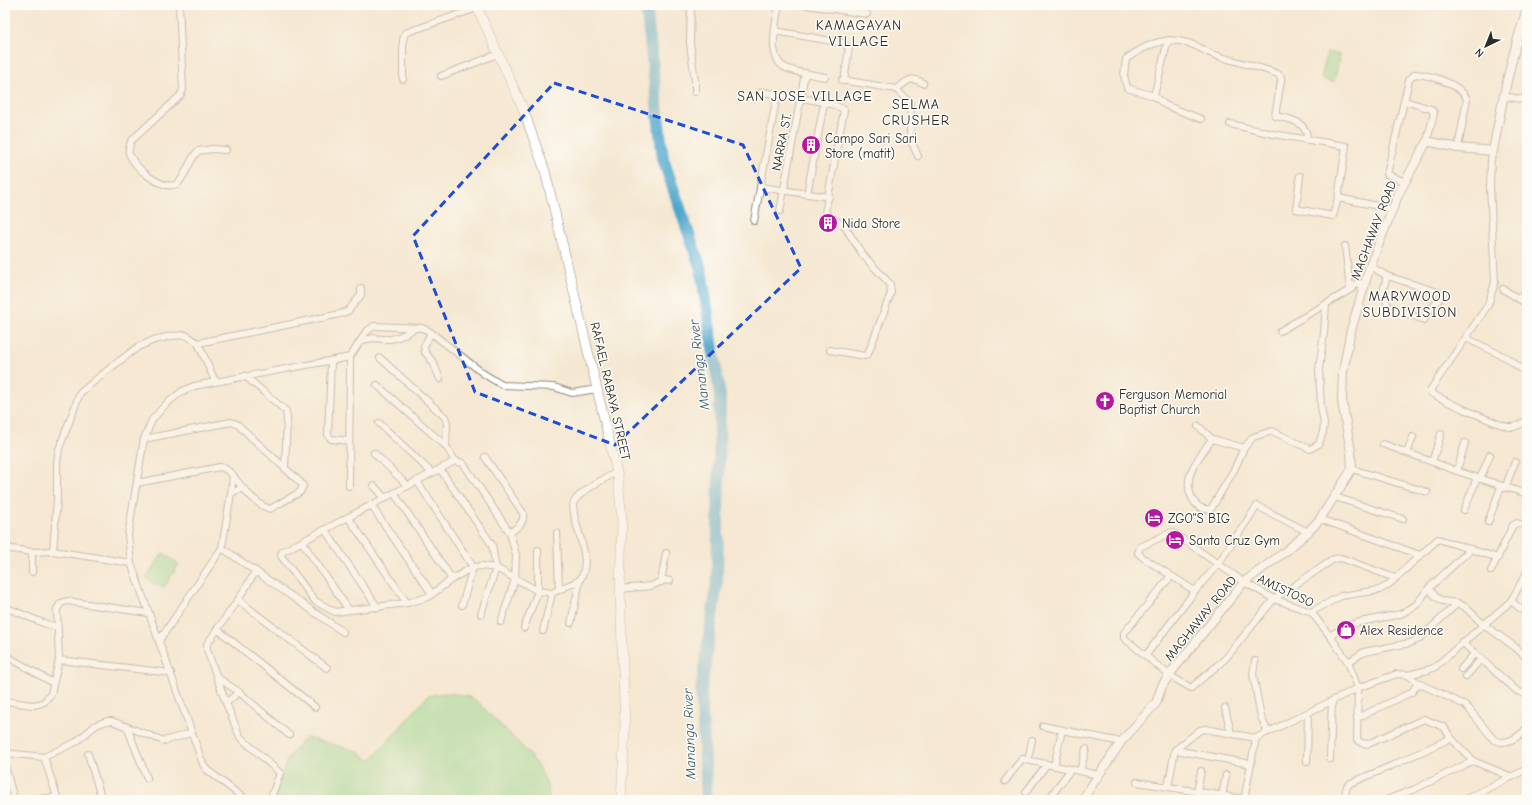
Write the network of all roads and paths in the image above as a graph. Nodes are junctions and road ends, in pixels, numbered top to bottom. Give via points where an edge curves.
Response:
1 (179, 5) edge
2 (691, 5) edge
3 (778, 5) edge
4 (807, 5) edge
5 (477, 7) edge
6 (1527, 9) edge
7 (867, 14) dead end
8 (775, 31) junction
9 (1168, 40) junction
10 (498, 54) junction
11 (805, 73) junction
12 (441, 76) dead end
13 (825, 77) dead end
14 (403, 80) dead end
15 (923, 83) dead end
16 (896, 90) junction
17 (695, 92) dead end
18 (762, 92) dead end
19 (778, 95) junction
20 (1154, 96) junction
21 (1504, 96) junction
22 (801, 99) junction
23 (1527, 100) edge
24 (1405, 101) junction
25 (824, 103) junction
26 (1202, 119) dead end
27 (1230, 124) dead end
28 (1307, 140) junction
29 (1427, 141) junction
30 (1458, 148) junction
31 (226, 150) dead end
32 (1493, 151) junction
33 (918, 156) dead end
34 (1300, 176) dead end
35 (1405, 182) junction
36 (760, 186) junction
37 (783, 191) junction
38 (807, 194) junction
39 (829, 197) junction
40 (1338, 198) junction
41 (1393, 209) junction
42 (780, 211) dead end
43 (754, 221) dead end
44 (1345, 246) dead end
45 (1370, 266) junction
46 (1387, 276) junction
47 (1362, 284) junction
48 (361, 288) dead end
49 (1351, 288) junction
50 (1503, 289) dead end
51 (1527, 289) edge
52 (1519, 299) junction
53 (1326, 304) junction
54 (1527, 304) edge
55 (390, 326) junction
56 (415, 328) junction
57 (1280, 331) dead end
58 (430, 333) junction
59 (1466, 338) junction
60 (389, 339) junction
61 (198, 343) junction
62 (360, 343) junction
63 (830, 350) dead end
64 (350, 357) junction
65 (380, 358) dead end
66 (331, 361) junction
67 (1527, 373) edge
68 (245, 376) junction
69 (440, 379) dead end
70 (215, 381) junction
71 (377, 386) dead end
72 (597, 389) junction
73 (1527, 420) edge
74 (379, 423) dead end
75 (1198, 426) dead end
76 (1441, 434) dead end
77 (1413, 437) dead end
78 (1212, 438) junction
79 (144, 439) junction
80 (349, 441) junction
81 (1465, 443) dead end
82 (1383, 444) dead end
83 (446, 446) junction
84 (1244, 448) junction
85 (374, 453) dead end
86 (1407, 453) junction
87 (1490, 455) dead end
88 (485, 457) dead end
89 (455, 461) junction
90 (1432, 462) junction
91 (1515, 462) dead end
92 (285, 469) junction
93 (440, 469) junction
94 (1352, 469) junction
95 (1457, 471) junction
96 (617, 472) junction
97 (432, 473) junction
98 (232, 475) junction
99 (1479, 479) junction
100 (417, 481) junction
101 (136, 483) junction
102 (349, 486) dead end
103 (374, 486) dead end
104 (408, 486) junction
105 (1503, 487) junction
106 (243, 488) junction
107 (1427, 492) dead end
108 (231, 493) junction
109 (394, 493) junction
110 (1527, 494) edge
111 (1335, 497) junction
112 (385, 498) junction
113 (371, 505) junction
114 (1464, 510) dead end
115 (348, 517) junction
116 (1320, 519) junction
117 (1403, 519) dead end
118 (1488, 522) dead end
119 (1527, 526) edge
120 (325, 530) junction
121 (1308, 532) junction
122 (510, 533) junction
123 (557, 533) dead end
124 (302, 542) junction
125 (5, 548) edge
126 (222, 548) junction
127 (1470, 549) junction
128 (538, 550) dead end
129 (53, 551) junction
130 (32, 552) junction
131 (666, 553) dead end
132 (1420, 555) junction
133 (1498, 558) junction
134 (131, 563) junction
135 (1218, 564) junction
136 (473, 567) junction
137 (496, 568) junction
138 (256, 571) junction
139 (1491, 571) dead end
140 (32, 572) dead end
141 (1527, 572) edge
142 (1172, 576) junction
143 (1395, 578) junction
144 (452, 579) junction
145 (515, 579) junction
146 (580, 580) junction
147 (670, 581) dead end
148 (661, 582) junction
149 (1244, 582) junction
150 (1429, 588) junction
151 (620, 589) junction
152 (559, 590) junction
153 (538, 591) junction
154 (1195, 591) junction
155 (552, 593) junction
156 (432, 594) junction
157 (238, 600) junction
158 (1274, 600) junction
159 (1511, 601) junction
160 (407, 603) junction
161 (1458, 603) junction
162 (462, 605) dead end
163 (5, 607) edge
164 (378, 608) junction
165 (349, 610) junction
166 (1311, 612) junction
167 (148, 613) junction
168 (481, 614) dead end
169 (1527, 614) edge
170 (501, 622) dead end
171 (571, 623) dead end
172 (1483, 624) junction
173 (57, 627) junction
174 (524, 628) dead end
175 (217, 629) junction
176 (543, 631) dead end
177 (342, 632) dead end
178 (1330, 636) junction
179 (159, 641) junction
180 (1462, 642) junction
181 (1475, 653) junction
182 (5, 655) edge
183 (1146, 655) junction
184 (1527, 658) edge
185 (1481, 659) junction
186 (59, 660) junction
187 (1255, 661) dead end
188 (1348, 662) junction
189 (327, 668) dead end
190 (1461, 670) dead end
191 (171, 673) junction
192 (1169, 675) junction
193 (1408, 675) junction
194 (1466, 676) dead end
195 (218, 678) junction
196 (53, 683) junction
197 (1418, 683) junction
198 (1358, 688) junction
199 (239, 692) junction
200 (1527, 695) edge
201 (5, 701) edge
202 (1332, 701) junction
203 (226, 704) junction
204 (315, 708) dead end
205 (1225, 708) dead end
206 (1308, 713) junction
207 (1357, 718) junction
208 (1043, 726) dead end
209 (127, 727) junction
210 (1527, 728) edge
211 (1062, 730) junction
212 (1268, 732) junction
213 (191, 733) junction
214 (1231, 733) junction
215 (289, 735) dead end
216 (1256, 738) junction
217 (1452, 738) junction
218 (1032, 740) dead end
219 (1121, 742) junction
220 (1086, 749) dead end
221 (1175, 750) junction
222 (5, 753) edge
223 (88, 754) dead end
224 (44, 756) junction
225 (1330, 759) dead end
226 (1028, 760) junction
227 (1307, 761) dead end
228 (1473, 761) junction
229 (1251, 764) junction
230 (1051, 765) junction
231 (5, 766) edge
232 (1527, 769) edge
233 (1071, 770) junction
234 (1080, 771) junction
235 (1201, 771) dead end
236 (1226, 775) dead end
237 (1099, 776) junction
238 (1512, 777) junction
239 (147, 778) dead end
240 (1005, 781) dead end
241 (1137, 782) dead end
242 (1168, 786) junction
243 (1026, 792) dead end
244 (1197, 792) junction
245 (1222, 796) junction
246 (58, 799) edge
247 (14, 800) edge
248 (24, 800) edge
249 (102, 800) edge
250 (246, 800) edge
251 (270, 800) edge
252 (621, 800) edge
253 (1048, 800) edge
254 (1082, 800) edge
255 (1244, 800) edge
256 (1344, 800) edge
257 (1386, 800) edge
258 (1464, 800) edge

1 - 31 street via 183,90 180,96 131,141 128,151 133,162 154,180 163,184 176,184 181,181 198,150
2 - 17 street via 690,43
3 - 8 street
4 - 7 street
5 - 10 main road, RAFAEL RABAYA STREET
5 - 14 street via 405,34
6 - 21 street via 1515,46
8 - 11 street via 775,57 785,68
8 - 16 street via 844,43 849,48 843,81
9 - 20 street
9 - 20 street via 1144,47 1126,59 1124,75 1128,88
9 - 28 street via 1188,43 1214,55 1278,74 1281,81 1275,116 1301,125
10 - 12 street
10 - 72 main road, RAFAEL RABAYA STREET via 522,106 544,171
11 - 13 street
11 - 22 street, NARRA ST.
15 - 16 street via 910,79
16 - 33 street via 909,102 910,131
18 - 19 street
19 - 22 street
19 - 36 street
20 - 26 street via 1165,105
21 - 23 street
21 - 32 street
22 - 25 street
22 - 37 street, NARRA ST.
24 - 29 street via 1431,109 1434,113
24 - 30 street via 1410,80 1415,74 1458,87 1467,99
24 - 35 street via 1387,174
25 - 38 street
25 - 39 street via 842,107 845,114
27 - 28 street
28 - 40 street via 1346,146
29 - 30 street
29 - 35 street, MAGHAWAY ROAD
30 - 32 street
32 - 59 street via 1490,187 1495,282 1488,305
34 - 40 street via 1296,209 1333,216
35 - 41 street, MAGHAWAY ROAD
36 - 37 street
36 - 43 street
37 - 38 street
37 - 42 street, NARRA ST.
38 - 39 street
39 - 63 street via 825,213 845,228 863,255 890,284 891,293 868,354 865,356
40 - 41 street
41 - 45 street, MAGHAWAY ROAD
44 - 49 street
45 - 46 street
45 - 47 street, MAGHAWAY ROAD
46 - 46 street via 1438,292 1440,298 1424,320 1388,306 1383,291
47 - 49 street via 1355,290
47 - 94 street, MAGHAWAY ROAD via 1343,372 1342,401
48 - 61 street via 362,295 348,310 340,314
49 - 53 street
50 - 52 street
51 - 52 street
52 - 54 street
53 - 57 street
53 - 84 street via 1319,369 1324,424 1319,444 1310,449 1272,431 1253,437
55 - 56 street
55 - 60 street
55 - 62 street via 374,326
56 - 58 street via 422,328
56 - 60 street via 402,336
58 - 69 street via 424,346
58 - 72 street via 502,385 554,387 572,393
59 - 67 street via 1507,358
59 - 73 street via 1431,389 1431,393 1510,427
60 - 62 street via 373,337
61 - 70 street
61 - 129 street via 186,335 171,336 138,346 80,393 59,449
62 - 64 street
64 - 66 street
64 - 80 street
65 - 83 street via 445,417
66 - 68 street
66 - 80 street via 328,435 332,439
68 - 70 street
68 - 92 street via 287,408
70 - 79 street via 181,392 165,405 152,420
71 - 83 street
72 - 96 main road, RAFAEL RABAYA STREET
74 - 97 street
75 - 78 street
76 - 90 street
77 - 86 street
78 - 84 street
78 - 84 street via 1189,474 1188,486 1191,497 1197,506 1205,510 1211,509 1218,499
79 - 92 street via 231,422 237,424
79 - 101 street
80 - 102 street
81 - 95 street
82 - 86 street
83 - 89 street
85 - 104 street
86 - 90 street
87 - 99 street
88 - 122 street via 523,513 522,522
89 - 93 street
89 - 122 street via 463,463
90 - 95 street
91 - 105 street
92 - 106 street via 303,486 300,492 274,508 264,507
93 - 97 street
93 - 137 street via 492,545
94 - 107 street
94 - 111 street, MAGHAWAY ROAD
95 - 99 street
96 - 146 street via 583,493 574,502 573,508 585,566
96 - 151 main road, RAFAEL RABAYA STREET via 622,521
97 - 100 street
98 - 101 street via 220,467
98 - 106 street
98 - 108 street
99 - 105 street
99 - 114 street
100 - 104 street
100 - 136 street
101 - 134 street via 128,535
103 - 112 street
104 - 109 street
105 - 110 street
105 - 118 street
106 - 108 street
108 - 126 street
109 - 112 street
109 - 144 street
111 - 116 street, MAGHAWAY ROAD
111 - 117 street
112 - 113 street
113 - 115 street
113 - 156 street
115 - 120 street
115 - 160 street
116 - 121 street, MAGHAWAY ROAD
116 - 132 street
119 - 133 street via 1517,523 1513,525
120 - 124 street
120 - 164 street
121 - 135 street via 1257,506
121 - 149 street, MAGHAWAY ROAD
122 - 145 street via 516,555
123 - 152 street
124 - 165 street
124 - 165 street via 282,552 281,556 315,601 335,612
125 - 130 street
126 - 138 street
126 - 179 street
127 - 132 street via 1438,539
127 - 133 street
127 - 150 street
128 - 153 street
129 - 130 street
129 - 134 street
130 - 140 street
131 - 148 street
132 - 143 street
133 - 139 street
134 - 167 street
135 - 142 street, AMISTOSO via 1172,532 1140,547 1138,553 1142,557
135 - 149 street, AMISTOSO
135 - 154 street
136 - 137 street
136 - 144 street
136 - 162 street
137 - 145 street
137 - 168 street
138 - 157 street
138 - 177 street
141 - 159 street
142 - 154 street
142 - 183 street via 1124,633 1124,638
143 - 158 street via 1341,558 1334,559
143 - 166 street via 1380,590 1347,594
144 - 156 street
145 - 153 street
145 - 170 street
146 - 152 street
146 - 171 street
147 - 148 street
148 - 151 street via 651,586
149 - 158 street, AMISTOSO
149 - 192 street, MAGHAWAY ROAD
150 - 161 street via 1442,601
150 - 178 street via 1416,605 1401,614 1349,626
151 - 252 main road, RAFAEL RABAYA STREET via 625,729
152 - 155 street
153 - 155 street
153 - 174 street
154 - 183 street
155 - 176 street
156 - 160 street
157 - 175 street
157 - 189 street
158 - 166 street, AMISTOSO
158 - 192 street via 1225,659 1193,687 1188,688
159 - 169 street
159 - 172 street
160 - 164 street
161 - 172 street
161 - 188 street via 1419,639 1364,652
163 - 173 street
164 - 165 street
166 - 178 street, AMISTOSO
167 - 173 street via 67,601 61,603 57,609
167 - 179 street
172 - 180 street
172 - 184 street
173 - 186 street
175 - 195 street via 207,644 207,650
175 - 204 street
178 - 188 street, AMISTOSO
179 - 191 street
180 - 181 street
180 - 193 street via 1435,667
181 - 185 street
181 - 190 street
182 - 196 street
183 - 192 street
185 - 194 street
185 - 200 street via 1517,691
186 - 191 street
186 - 196 street
187 - 212 street via 1253,674 1261,717
188 - 198 street, AMISTOSO
191 - 213 street
192 - 219 street, MAGHAWAY ROAD via 1156,702
193 - 197 street
193 - 198 street via 1397,674
195 - 199 street
195 - 203 street
196 - 201 street via 48,698 39,704
197 - 207 street via 1412,692
197 - 210 street via 1464,705 1498,742 1513,740
198 - 202 street
198 - 207 street
199 - 203 street
199 - 215 street
202 - 206 street
202 - 225 street
203 - 251 street via 243,741 280,773
205 - 214 street
206 - 212 street
206 - 227 street
207 - 217 street via 1357,740 1362,744 1368,744 1424,719 1444,727
208 - 211 street
209 - 213 street via 164,741
209 - 224 street via 112,721 101,723 76,742
209 - 239 street
211 - 219 street
211 - 230 street
212 - 216 street
213 - 250 street via 206,769
214 - 216 street
214 - 221 street via 1200,730
216 - 229 street
217 - 228 street
217 - 256 street via 1351,782 1347,786
218 - 226 street
219 - 237 street, MAGHAWAY ROAD
220 - 234 street
221 - 229 street
221 - 242 street
222 - 224 street
223 - 249 street
224 - 246 street
226 - 230 street
226 - 240 street via 1022,759
228 - 238 street
228 - 257 street
229 - 255 street
230 - 233 street
230 - 243 street
231 - 247 street
232 - 238 street
233 - 234 street
233 - 253 street
234 - 237 street
235 - 244 street
236 - 245 street
237 - 254 street, MAGHAWAY ROAD
238 - 258 street
241 - 242 street
242 - 244 street
244 - 245 street
245 - 255 street
246 - 248 street

